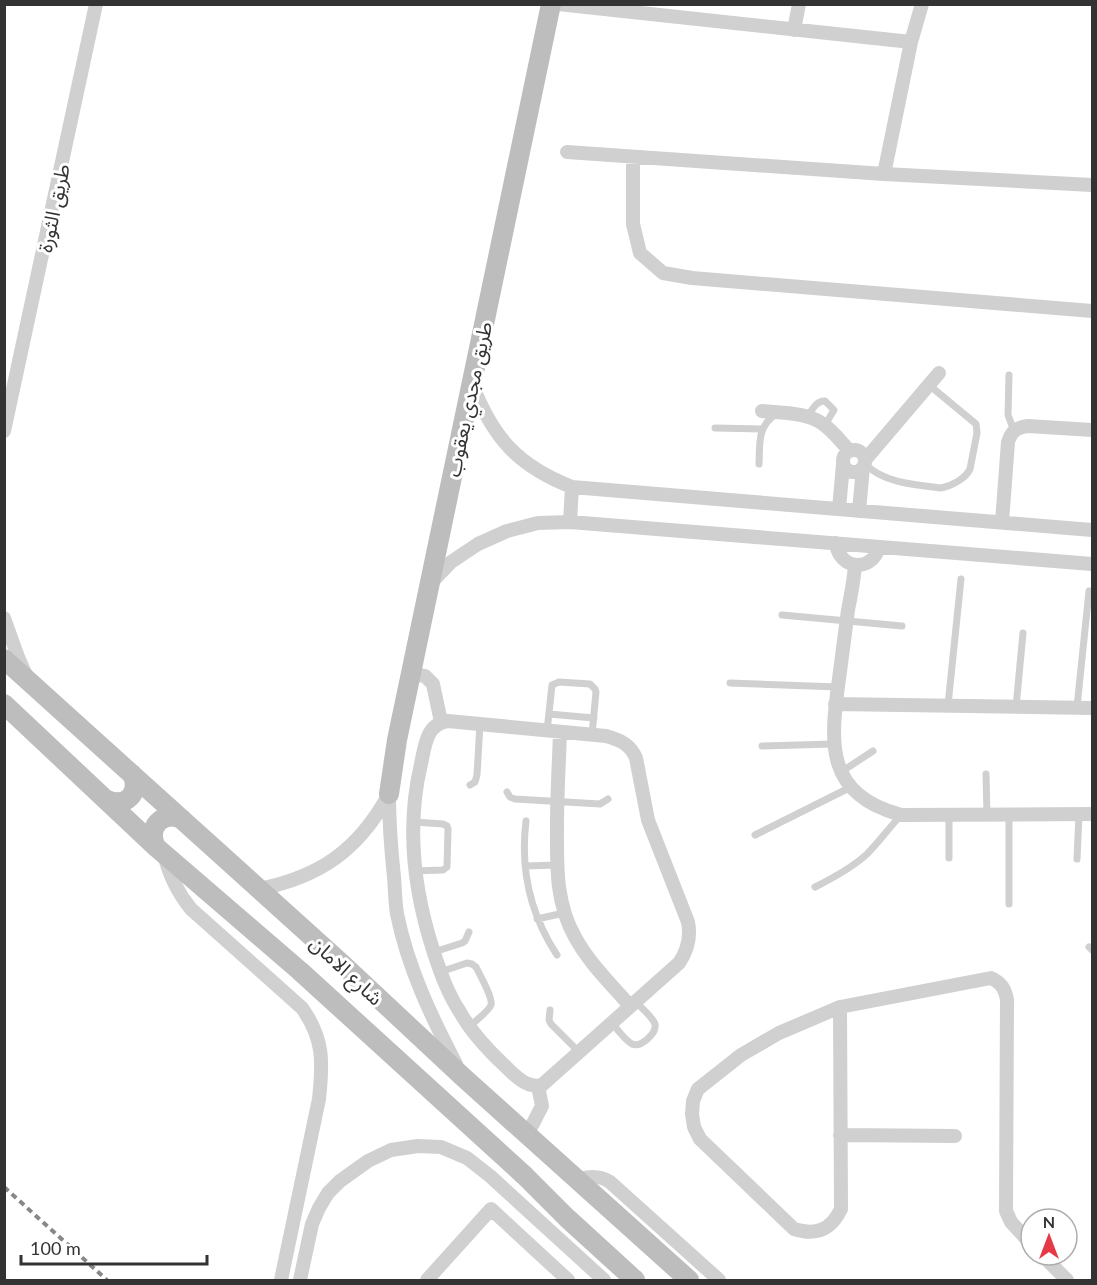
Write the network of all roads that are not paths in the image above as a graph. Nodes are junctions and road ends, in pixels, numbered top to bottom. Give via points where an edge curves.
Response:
1 (96, 4) edge
2 (551, 4) edge
3 (558, 4) edge
4 (800, 4) edge
5 (922, 4) edge
6 (679, 11) edge
7 (794, 30) junction
8 (911, 42) junction
9 (567, 152) dead end
10 (633, 157) junction
11 (884, 174) junction
12 (1092, 185) edge
13 (1092, 311) edge
14 (939, 373) dead end
15 (1009, 375) dead end
16 (472, 384) junction
17 (929, 385) junction
18 (762, 411) dead end
19 (6, 412) edge
20 (778, 413) junction
21 (807, 417) junction
22 (825, 425) junction
23 (715, 428) dead end
24 (762, 429) junction
25 (1092, 430) edge
26 (4, 431) edge
27 (1014, 431) junction
28 (846, 458) junction
29 (759, 464) dead end
30 (864, 464) junction
31 (572, 487) junction
32 (839, 509) junction
33 (859, 511) junction
34 (570, 522) junction
35 (1002, 522) junction
36 (1092, 530) edge
37 (836, 543) junction
38 (879, 547) junction
39 (1092, 564) edge
40 (855, 565) junction
41 (961, 579) dead end
42 (429, 585) junction
43 (1089, 591) dead end
44 (782, 615) dead end
45 (4, 618) edge
46 (847, 621) junction
47 (902, 626) dead end
48 (1023, 633) dead end
49 (4, 659) edge
50 (411, 674) junction
51 (29, 682) junction
52 (730, 683) dead end
53 (838, 687) junction
54 (4, 704) edge
55 (835, 704) junction
56 (948, 705) junction
57 (1016, 706) junction
58 (1077, 707) junction
59 (1092, 708) edge
60 (549, 714) junction
61 (594, 718) junction
62 (441, 722) junction
63 (480, 724) junction
64 (554, 731) junction
65 (592, 735) junction
66 (833, 744) junction
67 (762, 746) dead end
68 (873, 751) dead end
69 (842, 772) junction
70 (132, 774) junction
71 (986, 774) dead end
72 (470, 785) dead end
73 (851, 787) junction
74 (507, 792) dead end
75 (389, 794) junction
76 (608, 799) dead end
77 (107, 800) junction
78 (557, 801) junction
79 (1086, 814) edge
80 (901, 815) junction
81 (949, 815) junction
82 (987, 815) junction
83 (1010, 815) junction
84 (182, 819) junction
85 (526, 821) dead end
86 (414, 822) junction
87 (755, 835) dead end
88 (160, 850) junction
89 (949, 858) dead end
90 (1077, 859) dead end
91 (556, 865) junction
92 (525, 866) junction
93 (414, 871) junction
94 (815, 886) dead end
95 (259, 889) junction
96 (1009, 904) dead end
97 (564, 913) junction
98 (537, 919) junction
99 (469, 932) dead end
100 (434, 952) junction
101 (557, 955) dead end
102 (440, 972) junction
103 (633, 1004) junction
104 (840, 1007) junction
105 (550, 1010) dead end
106 (612, 1023) junction
107 (469, 1027) junction
108 (579, 1052) junction
109 (463, 1077) junction
110 (538, 1086) junction
111 (527, 1135) junction
112 (840, 1135) junction
113 (955, 1136) dead end
114 (578, 1180) junction
115 (1019, 1231) edge
116 (1054, 1267) edge
117 (281, 1281) edge
118 (300, 1281) edge
119 (427, 1281) edge
120 (568, 1281) edge
121 (604, 1281) edge
122 (635, 1281) edge
123 (689, 1281) edge
124 (719, 1281) edge
125 (1067, 1281) edge

1 - 19 street, طريق الثورة
2 - 16 street, طريق مجدي يعقوب
3 - 6 street
4 - 7 street
5 - 8 street
6 - 7 street
7 - 8 street
8 - 11 street
9 - 10 street
10 - 11 street
10 - 13 street via 633,224 640,253 663,273
11 - 12 street
14 - 17 street
15 - 27 lane via 1008,415
16 - 31 street via 489,422 510,449 529,466
16 - 42 street, طريق مجدي يعقوب
17 - 30 street
17 - 30 lane via 975,424 977,433 968,474 941,488 889,479
18 - 20 street
19 - 26 street, طريق الثورة
20 - 21 street
20 - 24 lane
21 - 22 street
21 - 22 lane via 818,402 825,400 834,410
22 - 28 street
23 - 24 lane
24 - 29 lane
25 - 27 street via 1028,426
27 - 35 street via 1008,442
28 - 30 street via 858,451
28 - 32 street
30 - 33 street
31 - 32 street
31 - 34 street
32 - 33 street
33 - 35 street
34 - 37 street
34 - 42 street via 538,523 477,544 451,562
35 - 36 street
37 - 38 street
37 - 40 street via 842,557
38 - 39 street
38 - 40 street via 872,559
40 - 46 street
41 - 56 lane
42 - 50 street, طريق مجدي يعقوب
43 - 58 lane
44 - 46 lane
45 - 51 street
46 - 47 lane
46 - 53 street
48 - 57 lane
49 - 51 street, شارع الامان
50 - 62 street via 425,676 433,684
50 - 75 street, طريق مجدي يعقوب
51 - 70 street, شارع الامان
52 - 53 lane
53 - 55 street
54 - 77 street, شارع الامان
55 - 56 street
55 - 66 street
56 - 57 street
57 - 58 street
58 - 59 street
60 - 61 lane
60 - 61 lane via 555,683 590,684 596,692
60 - 64 lane
61 - 65 lane
62 - 63 street
62 - 86 street via 428,735
63 - 64 street
63 - 72 lane via 477,775
64 - 65 street
64 - 78 street
65 - 103 street via 616,739 633,752 648,820 689,929 679,963
66 - 67 lane
66 - 69 street
68 - 69 lane
69 - 73 street
70 - 77 street via 135,788 130,797 116,803
70 - 84 street, شارع الامان
71 - 82 lane
73 - 80 street via 881,810
73 - 87 lane
74 - 78 lane via 515,799
75 - 95 street, طريق مجدي يعقوب via 366,829 336,858 300,878
75 - 109 street, طريق مجدي يعقوب via 396,912 418,986
76 - 78 lane via 600,804
77 - 88 street, شارع الامان
78 - 91 street
79 - 83 street
79 - 90 lane
80 - 81 street
80 - 94 lane via 866,854
81 - 82 street
81 - 89 lane
82 - 83 street
83 - 96 lane
84 - 88 street via 172,816 158,822 153,831
84 - 95 street, شارع الامان
85 - 92 lane
86 - 93 street
86 - 93 lane via 447,826 448,862 443,870
88 - 117 street via 171,878 191,909 292,998 310,1019 320,1045 319,1099
88 - 122 street, شارع الامان via 300,971
91 - 92 lane
91 - 97 street
92 - 98 lane
93 - 100 street
95 - 109 street, شارع الامان
97 - 98 lane
97 - 103 street via 589,958
98 - 101 lane
99 - 100 lane via 462,943
100 - 102 street
102 - 107 street
102 - 107 lane via 467,963 476,967 491,1004
103 - 106 street
103 - 106 lane via 655,1026 642,1043 631,1044
104 - 112 street
104 - 112 street via 779,1033 741,1055 698,1089 692,1114 700,1139 794,1229 805,1233 827,1227 841,1209
104 - 115 street via 991,978 1000,983 1007,999 1006,1211
105 - 108 lane via 551,1024
106 - 108 street
107 - 110 street via 510,1071 530,1086
108 - 110 street
109 - 111 street, شارع الامان
110 - 111 street via 542,1106
111 - 114 street, شارع الامان
112 - 113 street
114 - 123 street, شارع الامان
114 - 124 street via 591,1176 610,1182
116 - 125 street
118 - 121 street via 312,1224 328,1193 368,1161 391,1150 418,1146 441,1147 467,1158
119 - 120 street via 491,1209

